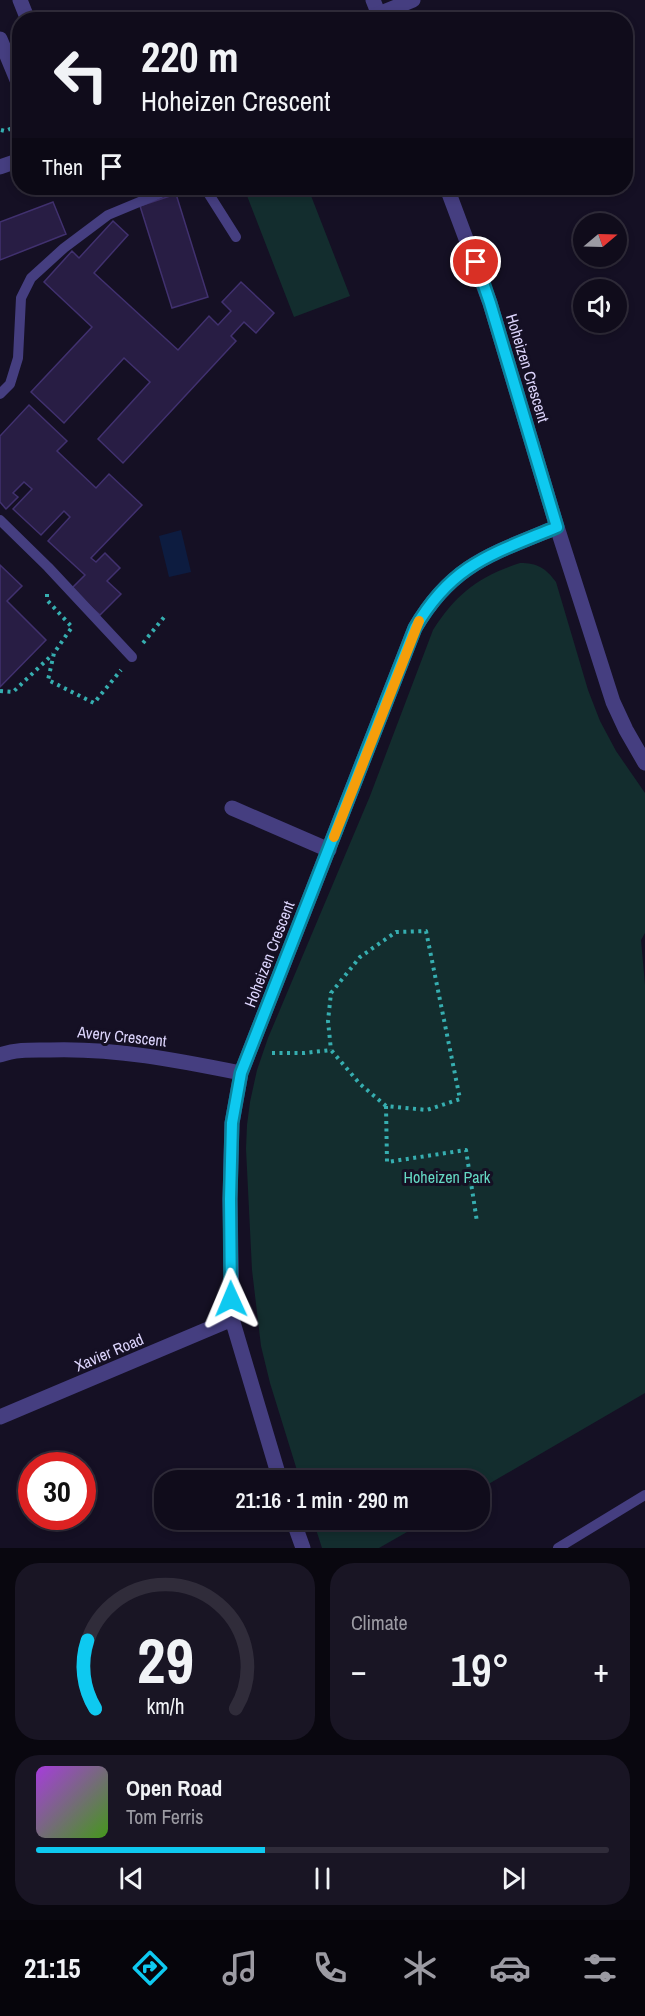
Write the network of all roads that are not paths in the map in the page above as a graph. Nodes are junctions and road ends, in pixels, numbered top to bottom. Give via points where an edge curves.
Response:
1 (413, 0) edge
2 (378, 12) edge
3 (0, 39) edge
4 (12, 68) edge
5 (156, 195) edge
6 (209, 195) edge
7 (450, 195) edge
8 (236, 237) dead end
9 (0, 394) edge
10 (0, 520) edge
11 (557, 527) junction
12 (132, 657) dead end
13 (645, 763) edge
14 (232, 808) dead end
15 (328, 850) junction
16 (0, 1055) edge
17 (241, 1073) junction
18 (232, 1319) junction
19 (0, 1417) edge
20 (277, 1470) edge
21 (645, 1496) edge
22 (297, 1530) edge
23 (303, 1548) edge
24 (558, 1548) edge

1 - 2 street
3 - 4 street
5 - 9 lane via 108,215 31,278 21,298 18,358 10,384
6 - 8 lane
7 - 11 street, Hoheizen Crescent via 490,303
10 - 12 lane
11 - 13 street, Hoheizen Crescent via 613,702
11 - 15 street, Hoheizen Crescent via 475,563 455,577 425,611
14 - 15 street
15 - 17 street, Hoheizen Crescent
16 - 17 street, Avery Crescent via 11,1051 80,1049 147,1054
17 - 18 street, Hoheizen Crescent via 232,1134
18 - 19 street, Xavier Road
18 - 20 street, Hoheizen Crescent
21 - 24 lane
22 - 23 street

